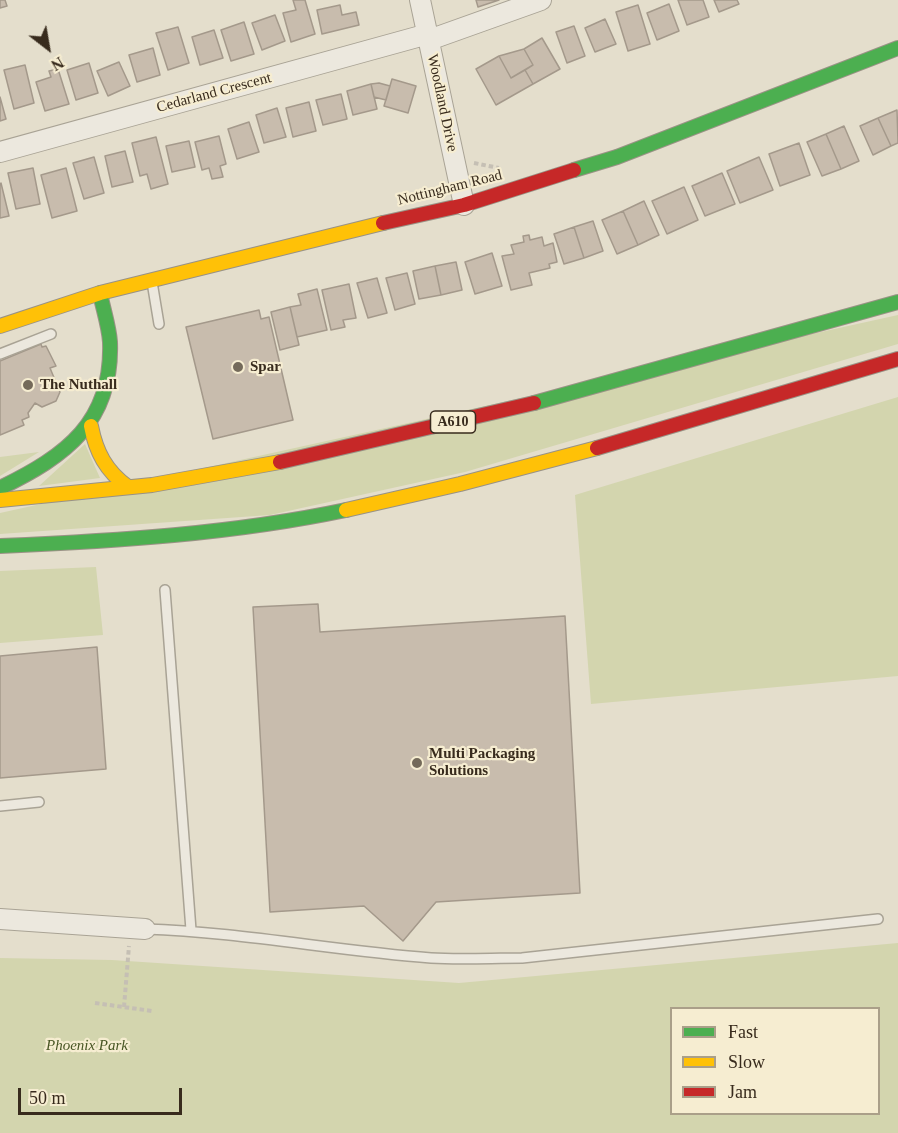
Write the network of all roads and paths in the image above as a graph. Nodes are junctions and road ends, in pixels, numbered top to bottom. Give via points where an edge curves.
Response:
1 (420, 0) edge
2 (541, 0) edge
3 (428, 37) junction
4 (898, 48) edge
5 (0, 152) edge
6 (464, 205) junction
7 (151, 280) junction
8 (100, 293) junction
9 (898, 303) edge
10 (159, 324) dead end
11 (0, 326) edge
12 (51, 334) dead end
13 (0, 354) edge
14 (898, 359) edge
15 (91, 426) junction
16 (128, 487) junction
17 (0, 488) edge
18 (0, 500) edge
19 (0, 546) edge
20 (165, 590) dead end
21 (39, 802) dead end
22 (0, 806) edge
23 (0, 919) edge
24 (878, 920) dead end
25 (138, 928) junction
26 (191, 930) junction
27 (95, 1003) dead end
28 (124, 1007) junction
29 (152, 1011) dead end

1 - 3 street, Woodland Drive
2 - 3 street, Cedarland Crescent
3 - 5 street, Cedarland Crescent
3 - 6 street, Woodland Drive
4 - 6 main road, Nottingham Road via 617,157
6 - 7 main road, Nottingham Road
7 - 8 main road, Nottingham Road
7 - 10 lane
8 - 11 main road, Nottingham Road
8 - 15 main road via 110,343 109,375
9 - 16 main road, A610 via 356,446 202,477
12 - 13 lane
14 - 19 main road via 416,495 209,533
15 - 16 main road via 99,456
15 - 17 main road via 50,463
16 - 18 main road, A610
20 - 26 lane
21 - 22 lane
23 - 25 street
24 - 26 lane via 522,958 472,959 420,957
25 - 26 lane
25 - 28 path
27 - 28 path
28 - 29 path

